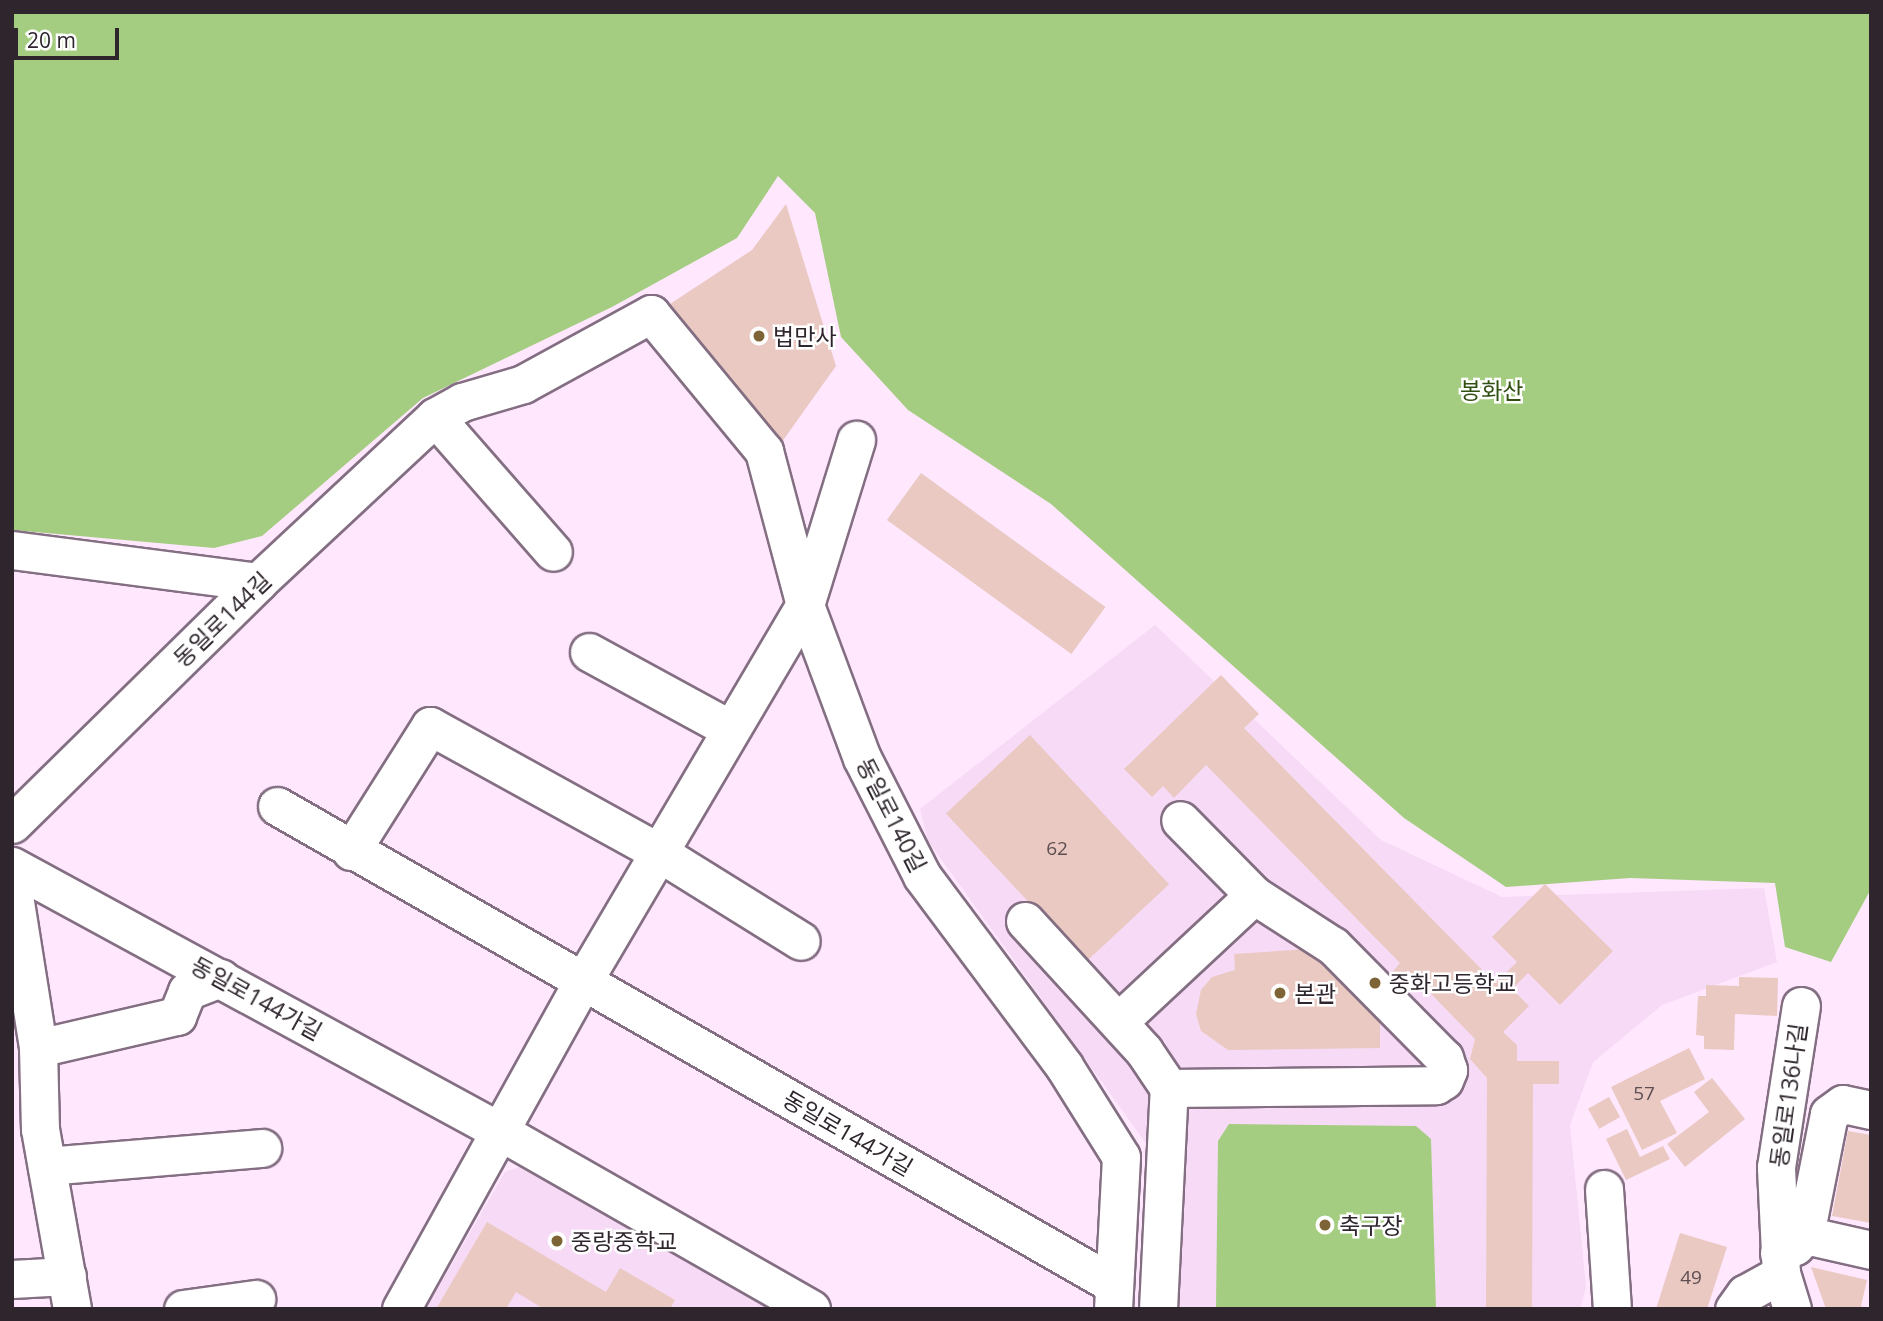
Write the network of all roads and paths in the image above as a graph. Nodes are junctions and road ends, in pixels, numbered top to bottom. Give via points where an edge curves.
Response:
1 (650, 314) joint
2 (435, 417) junction
3 (856, 440) dead end
4 (12, 550) edge
5 (553, 552) dead end
6 (258, 582) junction
7 (805, 605) junction
8 (589, 652) dead end
9 (730, 729) junction
10 (277, 806) dead end
11 (1180, 820) dead end
12 (12, 824) edge
13 (351, 851) junction
14 (658, 852) junction
15 (12, 866) edge
16 (12, 883) edge
17 (1254, 895) junction
18 (1025, 921) dead end
19 (801, 941) dead end
20 (221, 978) junction
21 (582, 983) junction
22 (1801, 1006) dead end
23 (1118, 1022) junction
24 (38, 1048) junction
25 (1169, 1088) junction
26 (1871, 1110) edge
27 (26, 1128) edge
28 (501, 1132) junction
29 (262, 1148) dead end
30 (47, 1166) junction
31 (1604, 1189) dead end
32 (1871, 1250) edge
33 (1789, 1254) junction
34 (12, 1279) edge
35 (70, 1292) edge
36 (1113, 1296) edge
37 (256, 1299) dead end
38 (183, 1309) edge
39 (401, 1309) edge
40 (811, 1309) edge
41 (1158, 1309) edge
42 (1612, 1309) edge
43 (1734, 1309) edge
44 (1792, 1309) edge

1 - 2 street, 동일로144길 via 523,384 462,402
1 - 7 street, 동일로140길 via 764,451
2 - 5 street
2 - 6 street, 동일로144길
3 - 7 street
4 - 6 street
6 - 12 street, 동일로144길
7 - 9 street
7 - 36 street, 동일로140길 via 862,758 922,876 1064,1066 1121,1157
8 - 9 street
9 - 14 street
10 - 13 street, 동일로144가길
11 - 17 street
13 - 14 street via 430,726
13 - 21 street, 동일로144가길
14 - 19 street
14 - 21 street
15 - 20 street, 동일로144가길
16 - 24 street
17 - 23 street
17 - 25 street via 1333,946 1444,1058 1446,1077 1436,1085
18 - 23 street
20 - 24 street via 187,992 177,1016
20 - 28 street, 동일로144가길
21 - 28 street
21 - 36 street, 동일로144가길
22 - 33 street, 동일로136나길 via 1776,1167
23 - 25 street
24 - 27 street
25 - 41 street
26 - 33 street via 1843,1104 1829,1114
27 - 30 street
28 - 39 street
28 - 40 street, 동일로144가길
29 - 30 street
30 - 35 street
31 - 42 street
32 - 33 street
33 - 43 street
33 - 44 street, 동일로136나길
34 - 35 street
37 - 38 street

